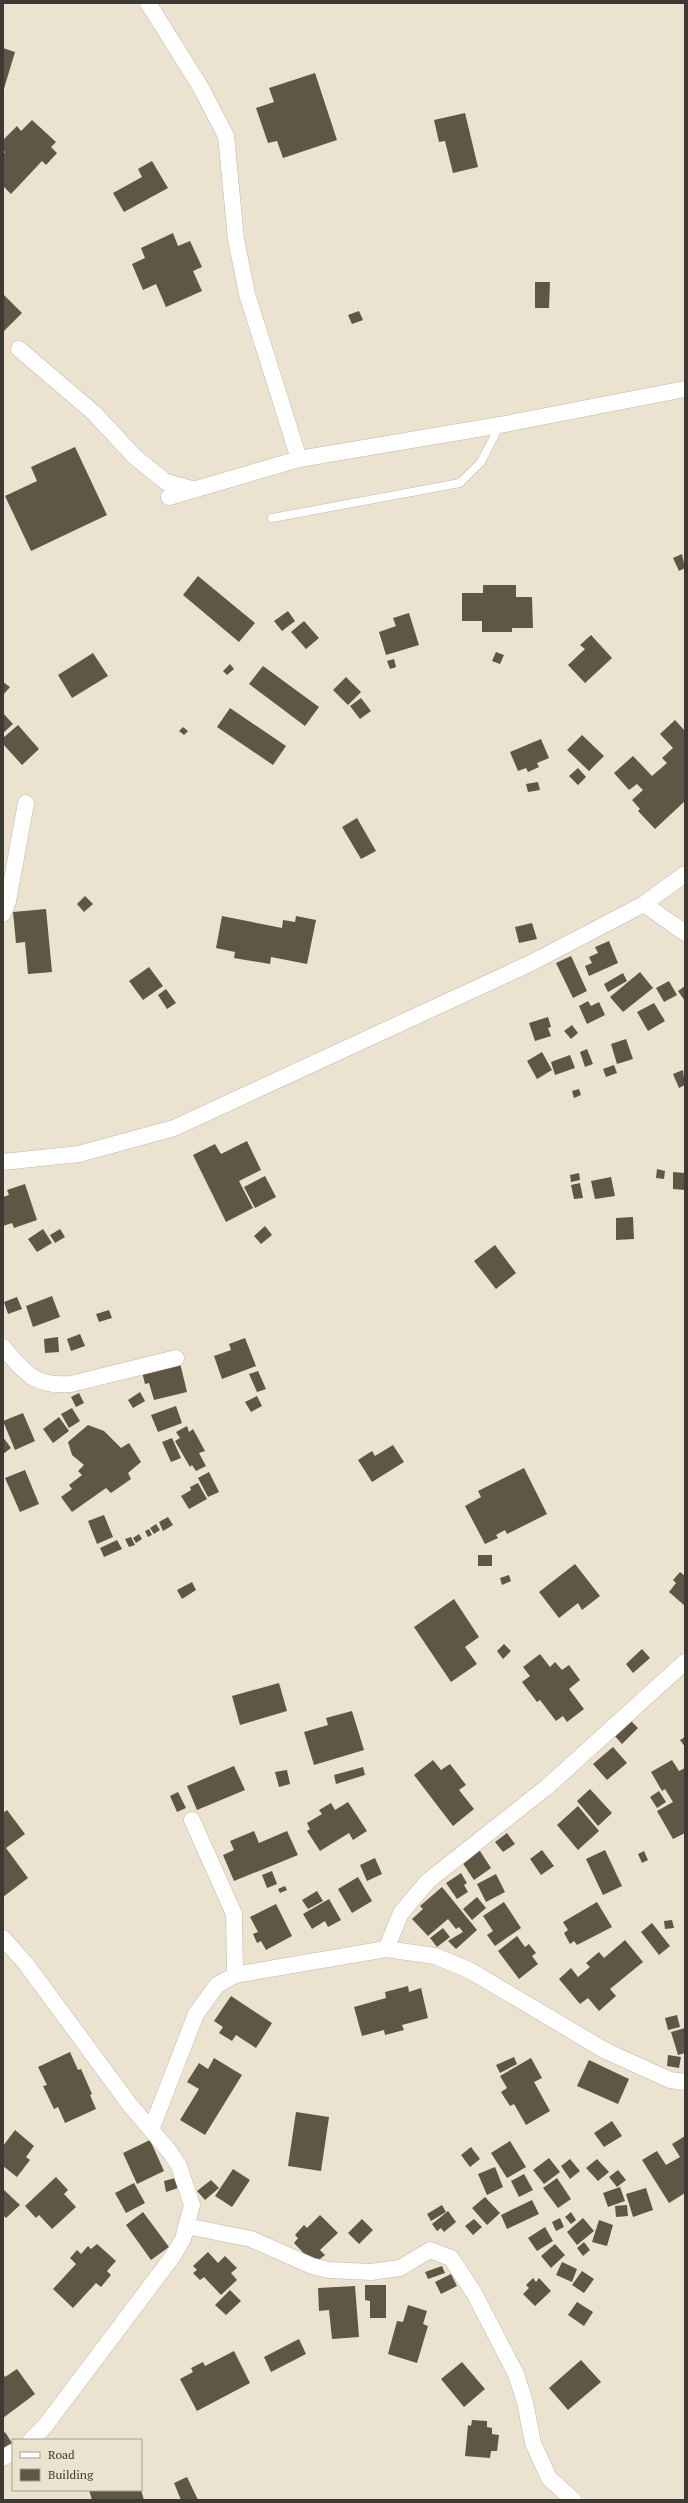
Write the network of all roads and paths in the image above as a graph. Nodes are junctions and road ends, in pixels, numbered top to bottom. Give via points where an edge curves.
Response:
1 (148, 3) edge
2 (19, 349) dead end
3 (685, 389) edge
4 (500, 425) junction
5 (299, 459) junction
6 (192, 489) junction
7 (169, 497) dead end
8 (272, 518) dead end
9 (26, 803) dead end
10 (685, 874) edge
11 (644, 904) junction
12 (3, 914) edge
13 (685, 933) edge
14 (3, 1162) edge
15 (3, 1347) edge
16 (176, 1358) dead end
17 (685, 1662) edge
18 (192, 1820) dead end
19 (3, 1938) edge
20 (386, 1949) junction
21 (235, 1975) junction
22 (685, 2082) edge
23 (151, 2130) junction
24 (186, 2226) junction
25 (31, 2439) edge
26 (12, 2453) edge
27 (3, 2458) edge
28 (573, 2500) edge

1 - 5 street via 200,86 226,136 236,239 247,294
2 - 6 street via 94,413 135,457 166,482
3 - 4 street
4 - 5 street
4 - 8 lane via 481,462 460,483
5 - 6 street
6 - 7 street
9 - 12 street via 8,901
10 - 11 street
11 - 13 street
11 - 14 street via 531,963 174,1128 79,1154
15 - 16 street via 29,1377 57,1385 71,1384
17 - 20 street via 548,1786 428,1881 401,1913
18 - 21 street via 234,1914
19 - 23 street via 26,1964
20 - 21 street
20 - 22 street via 435,1956 469,1970 606,2051 670,2080
21 - 23 street via 217,1985 196,2014
23 - 24 street via 170,2152 185,2178 192,2205
24 - 25 street via 173,2256 45,2426
24 - 28 street via 251,2239 312,2266 329,2270 371,2272 400,2268 430,2250 451,2258 474,2293 516,2374 525,2402 533,2443 549,2478
26 - 27 street

